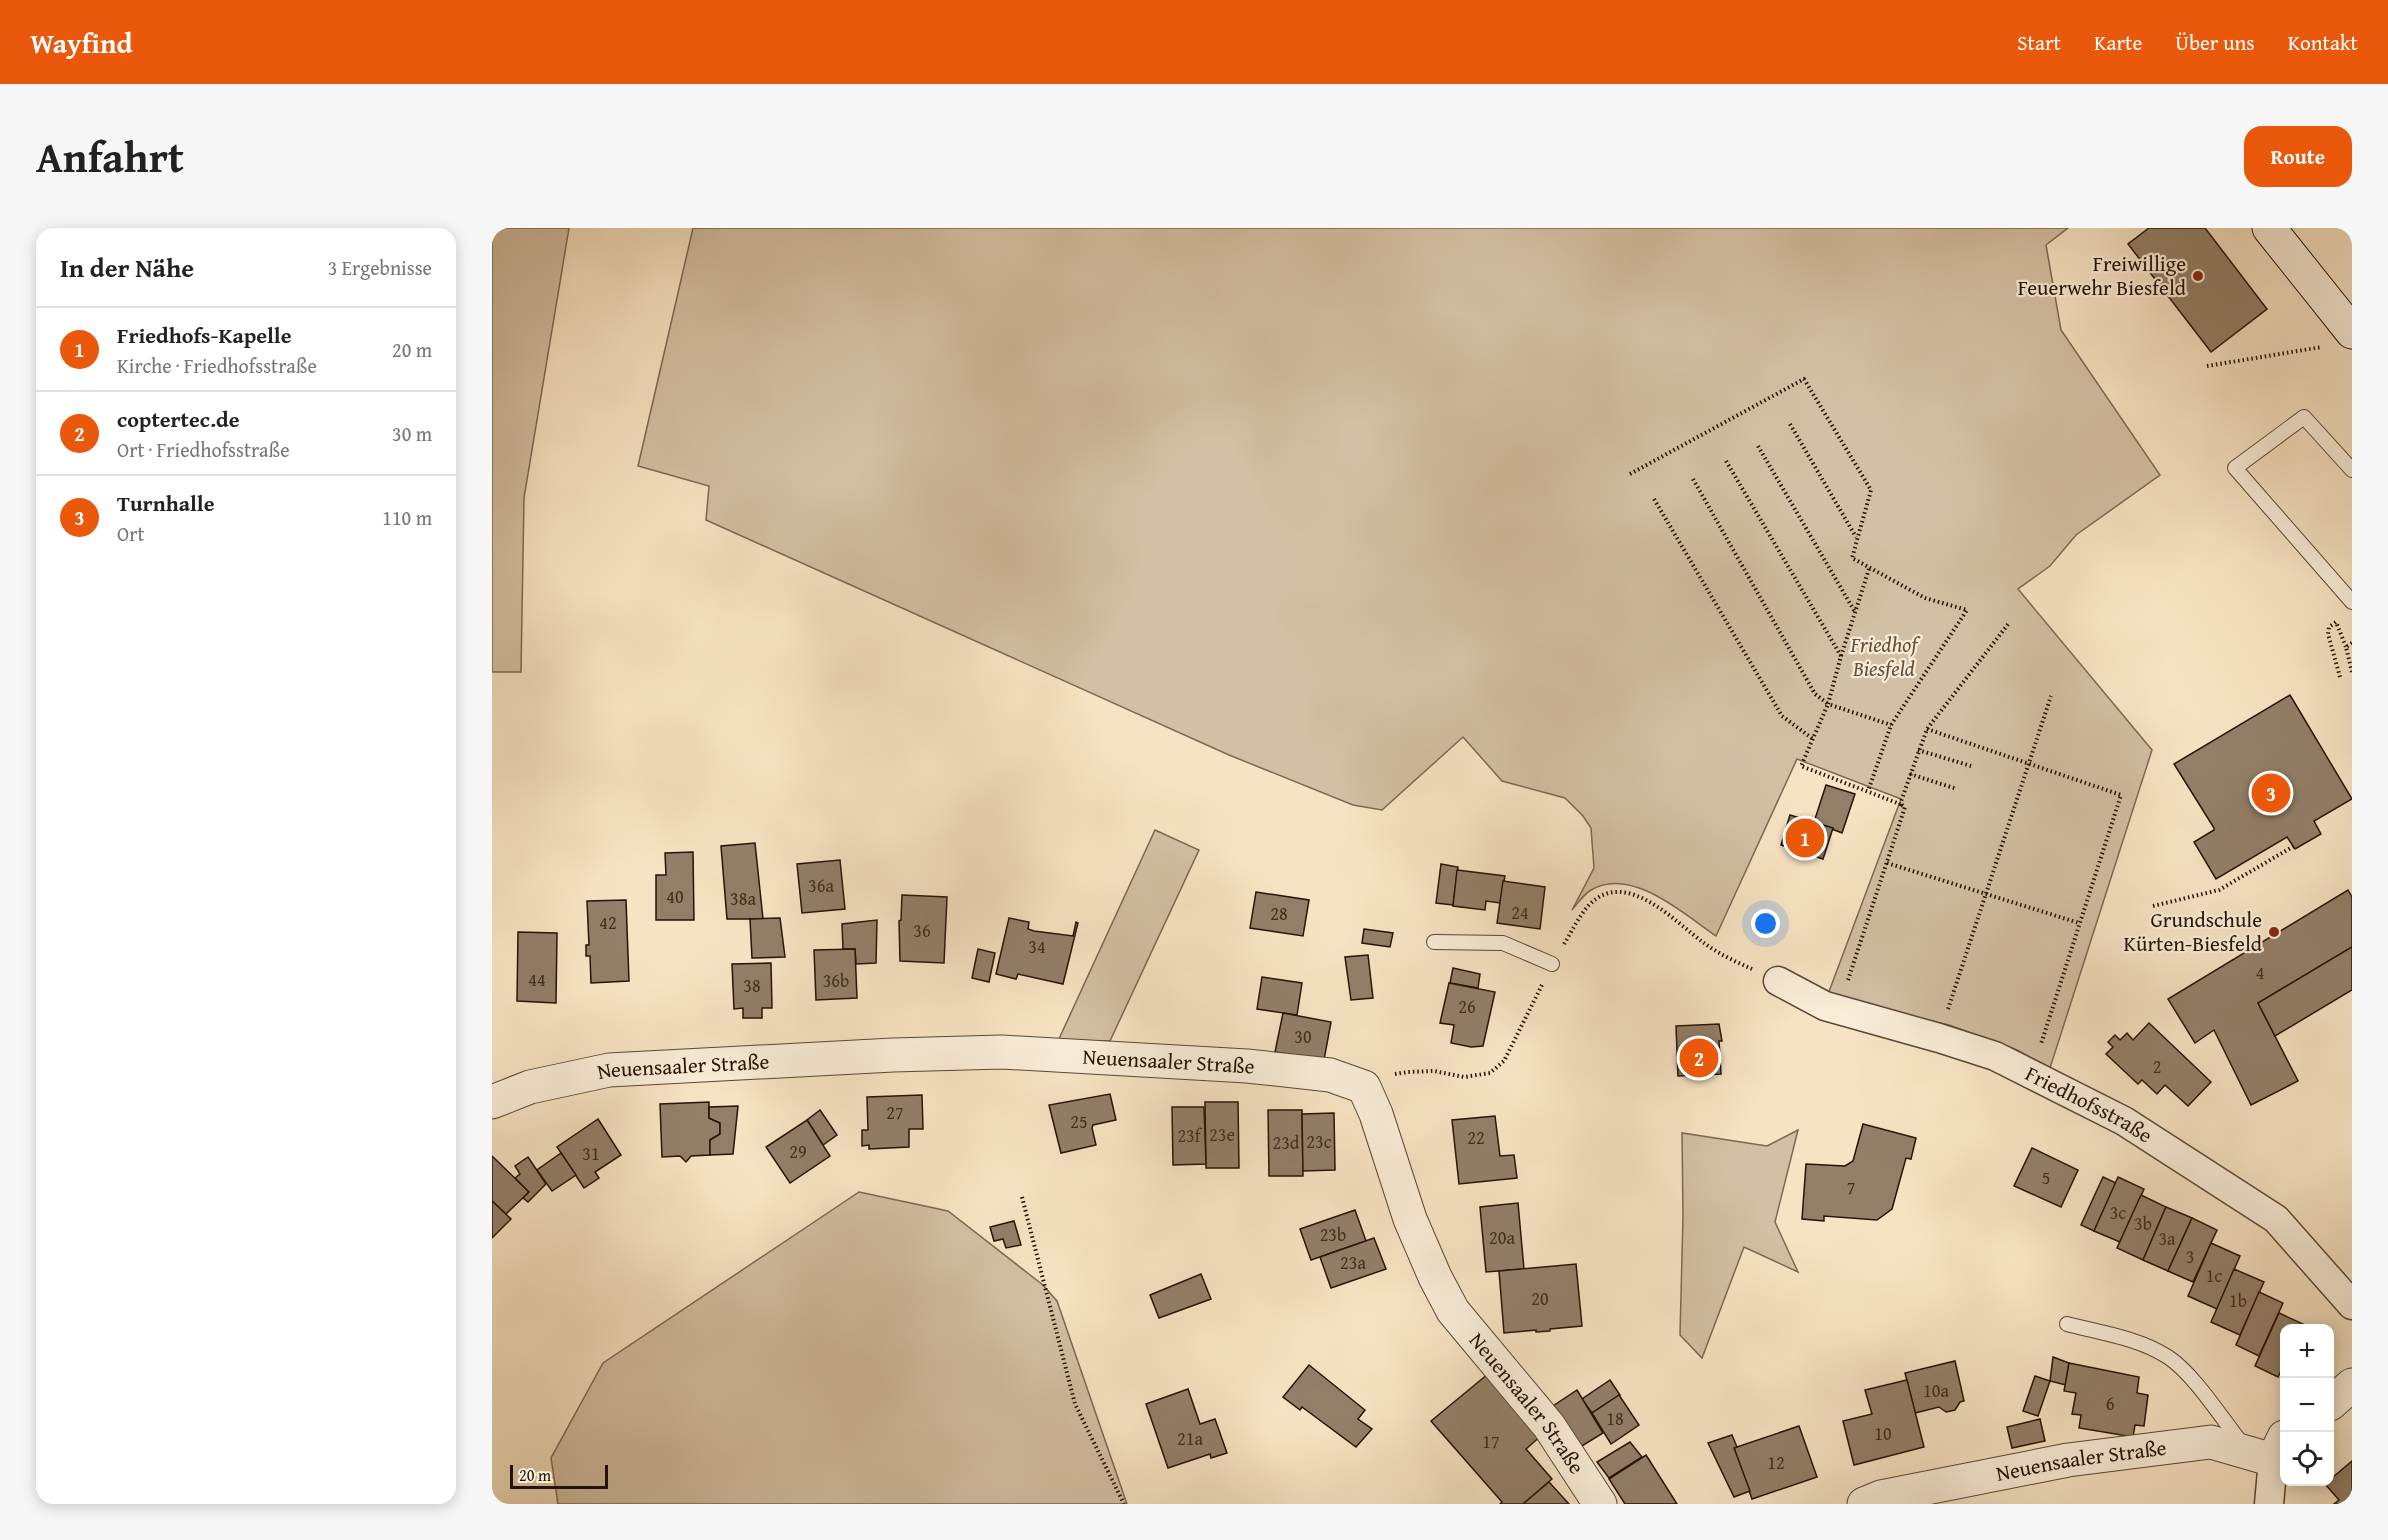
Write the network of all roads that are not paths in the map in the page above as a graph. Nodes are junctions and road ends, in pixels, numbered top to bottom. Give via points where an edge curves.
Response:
1 (2269, 228) edge
2 (2341, 339) edge
3 (2352, 470) edge
4 (2352, 602) edge
5 (1434, 942) dead end
6 (1552, 964) road end
7 (1778, 981) road end
8 (492, 1102) edge
9 (2352, 1305) edge
10 (2067, 1324) dead end
11 (2352, 1385) edge
12 (2334, 1401) edge
13 (2269, 1450) edge
14 (1600, 1504) edge
15 (1864, 1504) edge
16 (2270, 1504) edge

1 - 2 street
3 - 4 lane via 2304,417 2235,468
5 - 6 lane via 1503,943
7 - 9 street, Friedhofsstraße via 1825,1006 1995,1056 2124,1121 2276,1219
8 - 14 street, Neuensaaler Straße via 530,1087 609,1070 893,1054 1084,1056 1247,1066 1330,1075 1365,1087 1410,1220 1454,1311 1549,1426
10 - 13 lane via 2140,1343 2169,1358
11 - 12 street
13 - 15 street, Neuensaaler Straße via 2211,1442 2068,1460 1881,1497
13 - 16 street

